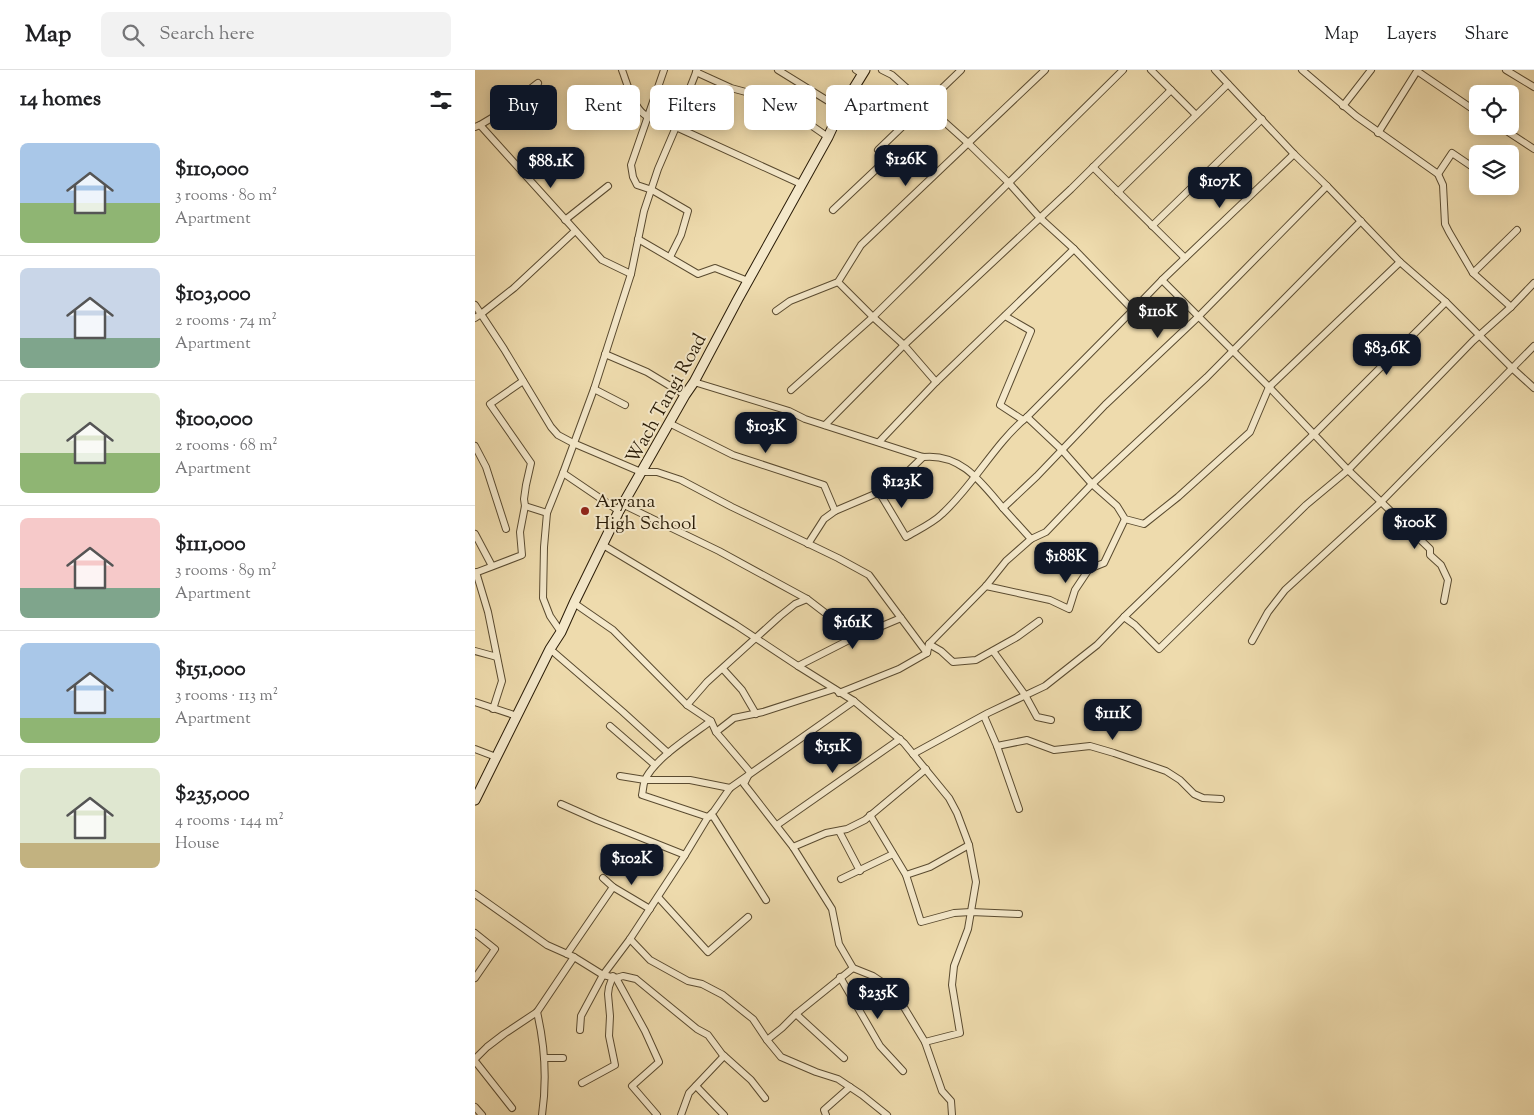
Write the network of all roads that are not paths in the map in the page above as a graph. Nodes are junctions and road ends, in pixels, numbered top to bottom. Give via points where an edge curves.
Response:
1 (622, 70) edge
2 (664, 70) edge
3 (778, 70) edge
4 (882, 70) edge
5 (961, 70) edge
6 (1045, 70) edge
7 (1123, 70) edge
8 (1151, 70) edge
9 (1215, 70) edge
10 (1302, 70) edge
11 (1371, 70) edge
12 (1417, 70) edge
13 (1507, 70) edge
14 (697, 71) edge
15 (861, 71) edge
16 (895, 73) edge
17 (538, 83) dead end
18 (1228, 84) junction
19 (691, 85) edge
20 (854, 85) edge
21 (906, 85) edge
22 (946, 85) edge
23 (1534, 87) edge
24 (1171, 90) junction
25 (826, 100) edge
26 (1343, 106) junction
27 (1469, 106) edge
28 (1197, 115) junction
29 (648, 116) junction
30 (1262, 119) junction
31 (947, 125) edge
32 (478, 126) edge
33 (673, 130) edge
34 (684, 130) edge
35 (831, 130) edge
36 (900, 130) edge
37 (1378, 133) junction
38 (1513, 135) edge
39 (828, 137) junction
40 (967, 143) junction
41 (1534, 149) edge
42 (1294, 154) junction
43 (1469, 165) edge
44 (1093, 166) junction
45 (1438, 174) junction
46 (1009, 183) junction
47 (801, 184) junction
48 (608, 186) dead end
49 (1327, 186) junction
50 (651, 190) junction
51 (1118, 192) junction
52 (833, 210) dead end
53 (1040, 218) junction
54 (565, 220) junction
55 (1361, 221) junction
56 (1152, 226) junction
57 (1517, 230) dead end
58 (575, 231) junction
59 (638, 238) junction
60 (1074, 249) junction
61 (670, 257) junction
62 (1185, 258) junction
63 (1400, 262) junction
64 (1473, 273) junction
65 (631, 274) junction
66 (1162, 280) junction
67 (748, 281) junction
68 (839, 282) junction
69 (1534, 283) edge
70 (1445, 302) junction
71 (475, 305) edge
72 (1511, 307) junction
73 (1133, 310) junction
74 (776, 311) dead end
75 (478, 316) edge
76 (1005, 316) junction
77 (873, 317) junction
78 (1198, 317) junction
79 (1479, 336) junction
80 (904, 345) junction
81 (1534, 346) edge
82 (1232, 351) junction
83 (605, 354) junction
84 (1512, 368) junction
85 (523, 381) junction
86 (694, 382) junction
87 (936, 382) junction
88 (1269, 387) junction
89 (1534, 388) edge
90 (594, 389) junction
91 (791, 390) dead end
92 (685, 395) junction
93 (625, 405) dead end
94 (1025, 418) junction
95 (669, 423) junction
96 (825, 425) junction
97 (1314, 434) junction
98 (879, 442) junction
99 (573, 443) junction
100 (475, 446) edge
101 (1062, 450) junction
102 (923, 457) junction
103 (1348, 470) junction
104 (641, 472) junction
105 (563, 473) junction
106 (976, 476) junction
107 (1092, 484) junction
108 (879, 492) junction
109 (1381, 502) junction
110 (525, 506) junction
111 (621, 508) junction
112 (1003, 508) junction
113 (835, 511) junction
114 (547, 513) junction
115 (1125, 519) junction
116 (506, 529) dead end
117 (475, 534) edge
118 (1031, 539) junction
119 (808, 544) junction
120 (603, 545) junction
121 (492, 566) junction
122 (476, 572) edge
123 (986, 586) junction
124 (807, 598) junction
125 (1444, 601) dead end
126 (574, 603) junction
127 (1123, 617) junction
128 (901, 618) junction
129 (1039, 621) dead end
130 (561, 632) junction
131 (757, 638) junction
132 (851, 640) junction
133 (1252, 640) dead end
134 (929, 644) junction
135 (550, 649) junction
136 (475, 651) edge
137 (993, 651) junction
138 (927, 652) junction
139 (497, 657) junction
140 (798, 666) junction
141 (723, 669) junction
142 (837, 691) junction
143 (1025, 695) junction
144 (475, 702) edge
145 (854, 702) junction
146 (687, 705) junction
147 (493, 709) junction
148 (756, 714) junction
149 (517, 716) junction
150 (984, 716) junction
151 (1051, 720) dead end
152 (711, 721) junction
153 (610, 726) dead end
154 (715, 732) junction
155 (900, 739) junction
156 (997, 746) junction
157 (475, 749) edge
158 (669, 753) junction
159 (913, 754) junction
160 (496, 757) junction
161 (655, 765) junction
162 (926, 769) junction
163 (750, 772) junction
164 (620, 776) dead end
165 (645, 780) junction
166 (730, 788) junction
167 (1221, 799) dead end
168 (475, 800) edge
169 (561, 804) dead end
170 (1019, 809) dead end
171 (870, 814) junction
172 (708, 817) junction
173 (777, 825) junction
174 (839, 831) junction
175 (969, 845) junction
176 (793, 846) junction
177 (893, 854) junction
178 (685, 856) junction
179 (860, 871) junction
180 (906, 875) junction
181 (603, 878) dead end
182 (841, 879) dead end
183 (613, 887) junction
184 (475, 894) edge
185 (658, 897) junction
186 (766, 900) dead end
187 (650, 909) junction
188 (971, 912) junction
189 (1019, 914) dead end
190 (748, 917) dead end
191 (475, 933) edge
192 (630, 939) junction
193 (571, 956) junction
194 (853, 968) junction
195 (603, 975) junction
196 (615, 977) junction
197 (840, 977) junction
198 (475, 978) edge
199 (537, 1012) junction
200 (796, 1014) junction
201 (580, 1030) dead end
202 (767, 1040) junction
203 (925, 1042) junction
204 (724, 1056) junction
205 (544, 1058) junction
206 (563, 1058) dead end
207 (844, 1058) dead end
208 (475, 1060) edge
209 (903, 1071) dead end
210 (582, 1083) dead end
211 (696, 1086) junction
212 (850, 1087) junction
213 (765, 1098) dead end
214 (475, 1107) edge
215 (512, 1108) dead end
216 (482, 1115) edge
217 (542, 1115) edge
218 (657, 1115) edge
219 (681, 1115) edge
220 (723, 1115) edge
221 (826, 1115) edge
222 (887, 1115) edge
223 (952, 1115) edge

1 - 29 street via 639,109
2 - 29 street
3 - 25 street
4 - 16 street
5 - 22 street
6 - 40 street
7 - 46 street
8 - 24 street
9 - 18 street
10 - 26 street
11 - 26 street
12 - 27 street
12 - 37 street
13 - 23 street
14 - 19 street
14 - 39 street via 731,88 768,98
15 - 20 main road, Wach Tangi Road
16 - 21 street
17 - 32 street
18 - 28 street
18 - 30 street
24 - 28 street
24 - 44 street
26 - 37 street
28 - 51 street
29 - 50 street via 631,166 637,185
30 - 42 street
30 - 56 street
31 - 40 street
32 - 54 street
33 - 50 street
34 - 47 street
35 - 39 main road, Wach Tangi Road
36 - 52 street via 878,150 887,159
37 - 45 street
38 - 41 street
39 - 47 main road, Wach Tangi Road
40 - 46 street
40 - 68 street via 861,245
42 - 49 street
42 - 62 street
43 - 45 street via 1452,153
44 - 51 street
44 - 53 street
45 - 64 street via 1443,184 1445,224
46 - 53 street
46 - 77 street
47 - 67 main road, Wach Tangi Road
48 - 54 street
49 - 55 street
49 - 78 street
50 - 59 street
50 - 61 street via 688,211
51 - 56 street
53 - 60 street
53 - 80 street
54 - 58 street
55 - 63 street
55 - 82 street
56 - 62 street
57 - 64 street
58 - 65 street via 602,260
58 - 75 street
59 - 61 street
59 - 65 street
60 - 73 street
60 - 76 street
61 - 67 street via 698,274 715,268
62 - 66 street
63 - 70 street
63 - 88 street
64 - 72 street
65 - 83 street
66 - 73 street
66 - 78 street
67 - 86 main road, Wach Tangi Road
68 - 74 street
68 - 77 street
69 - 72 street
70 - 79 street
70 - 97 street
71 - 75 street
72 - 79 street
73 - 94 street
75 - 85 street via 504,349
76 - 87 street
76 - 94 street via 1031,331 1000,405
77 - 80 street
77 - 91 street
78 - 82 street
78 - 101 street
79 - 84 street
79 - 103 street
80 - 87 street
80 - 96 street
81 - 84 street
82 - 88 street
82 - 107 street
83 - 90 street
83 - 92 street via 647,372
84 - 89 street
84 - 109 street
85 - 99 street via 551,428
85 - 110 street via 489,404 531,463
86 - 92 main road, Wach Tangi Road
86 - 96 street
87 - 98 street
88 - 97 street
88 - 115 street via 1250,432 1144,524
90 - 93 street
90 - 99 street
92 - 95 main road, Wach Tangi Road
94 - 101 street
94 - 106 street
95 - 104 main road, Wach Tangi Road
95 - 113 street via 733,455 824,485
96 - 98 street
97 - 103 street
97 - 127 street
98 - 102 street
99 - 104 street
99 - 105 street
100 - 116 street
101 - 107 street
101 - 112 street
102 - 106 street via 953,461
102 - 108 street via 898,481
103 - 109 street
103 - 127 street via 1306,505 1159,649
104 - 111 main road, Wach Tangi Road
104 - 119 street via 657,472 681,480
105 - 111 street
105 - 114 street
106 - 108 street via 942,515 906,537
106 - 112 street
107 - 115 street via 1117,506
107 - 118 street via 1046,532
108 - 113 street
109 - 125 street via 1430,549 1430,555 1441,565 1448,580
109 - 133 street via 1285,590
110 - 114 street
110 - 121 street via 521,555
111 - 120 main road, Wach Tangi Road
111 - 124 street via 719,552
112 - 118 street
113 - 119 street via 824,519
114 - 130 street via 543,598
115 - 123 street via 1104,563 1089,569 1075,590 1069,609 1051,600
117 - 121 street
118 - 123 street via 1005,562
119 - 128 street via 869,575
120 - 126 main road, Wach Tangi Road
120 - 131 street
121 - 122 street
122 - 139 street
123 - 134 street
124 - 131 street via 795,604
124 - 132 street via 837,622
126 - 130 main road, Wach Tangi Road
126 - 146 street via 613,630
127 - 143 street via 1073,666 1045,686
128 - 132 street
128 - 138 street
129 - 137 street
130 - 135 main road, Wach Tangi Road
131 - 140 street
131 - 141 street
132 - 140 street
134 - 137 street via 953,662 976,660
134 - 138 street
135 - 149 main road, Wach Tangi Road
135 - 158 street
136 - 139 street
137 - 143 street
138 - 142 street via 899,669
139 - 147 street via 502,681
140 - 142 street
141 - 146 street
141 - 148 street via 742,690
142 - 145 street
142 - 148 street
143 - 150 street
143 - 151 street via 1037,717
144 - 147 street
145 - 155 street
145 - 163 street
146 - 152 street
147 - 149 street
148 - 154 street via 734,718
149 - 160 main road, Wach Tangi Road
150 - 156 street
150 - 159 street
152 - 154 street
152 - 158 street
153 - 161 street
154 - 163 street
155 - 159 street
155 - 173 street
156 - 167 street via 1027,740 1054,750 1090,746 1166,771 1203,798
156 - 170 street
157 - 160 street
158 - 161 street
159 - 162 street
160 - 168 main road, Wach Tangi Road
161 - 165 street
162 - 171 street
162 - 175 street via 949,798
163 - 166 street
163 - 173 street via 744,784
164 - 165 street
165 - 166 street via 690,780
165 - 172 street via 642,796
166 - 172 street
169 - 178 street
171 - 174 street via 865,820
171 - 177 street
172 - 178 street
172 - 186 street via 713,816
173 - 176 street
174 - 176 street
174 - 179 street
175 - 180 street
175 - 188 street via 976,882
176 - 194 street via 832,910 839,944
177 - 179 street
177 - 180 street
178 - 185 street
179 - 182 street
180 - 188 street via 921,922
181 - 183 street
183 - 187 street
183 - 193 street
184 - 193 street via 547,945
185 - 187 street
185 - 190 street via 708,952
187 - 192 street
188 - 189 street
188 - 203 street via 968,929 953,966 952,985 960,1033
191 - 198 street via 495,949
192 - 195 street
192 - 202 street via 650,960 688,981 723,995 753,1019
193 - 195 street
193 - 199 street
194 - 197 street
194 - 203 street via 885,984 899,999
195 - 196 street
195 - 201 street via 581,1016
196 - 204 street via 635,979 708,1035
196 - 210 street via 608,994 609,1036 615,1065
196 - 218 street via 659,1062 631,1086
197 - 200 street
197 - 209 street via 881,1046
199 - 205 street
199 - 208 street via 487,1047
200 - 202 street
200 - 207 street
202 - 212 street via 781,1057 838,1079
203 - 223 street via 942,1091 951,1101
204 - 211 street
204 - 213 street via 751,1080
205 - 206 street
205 - 217 street
208 - 215 street
211 - 219 street via 689,1092
211 - 220 street
212 - 221 street via 824,1110
212 - 222 street
214 - 216 street

